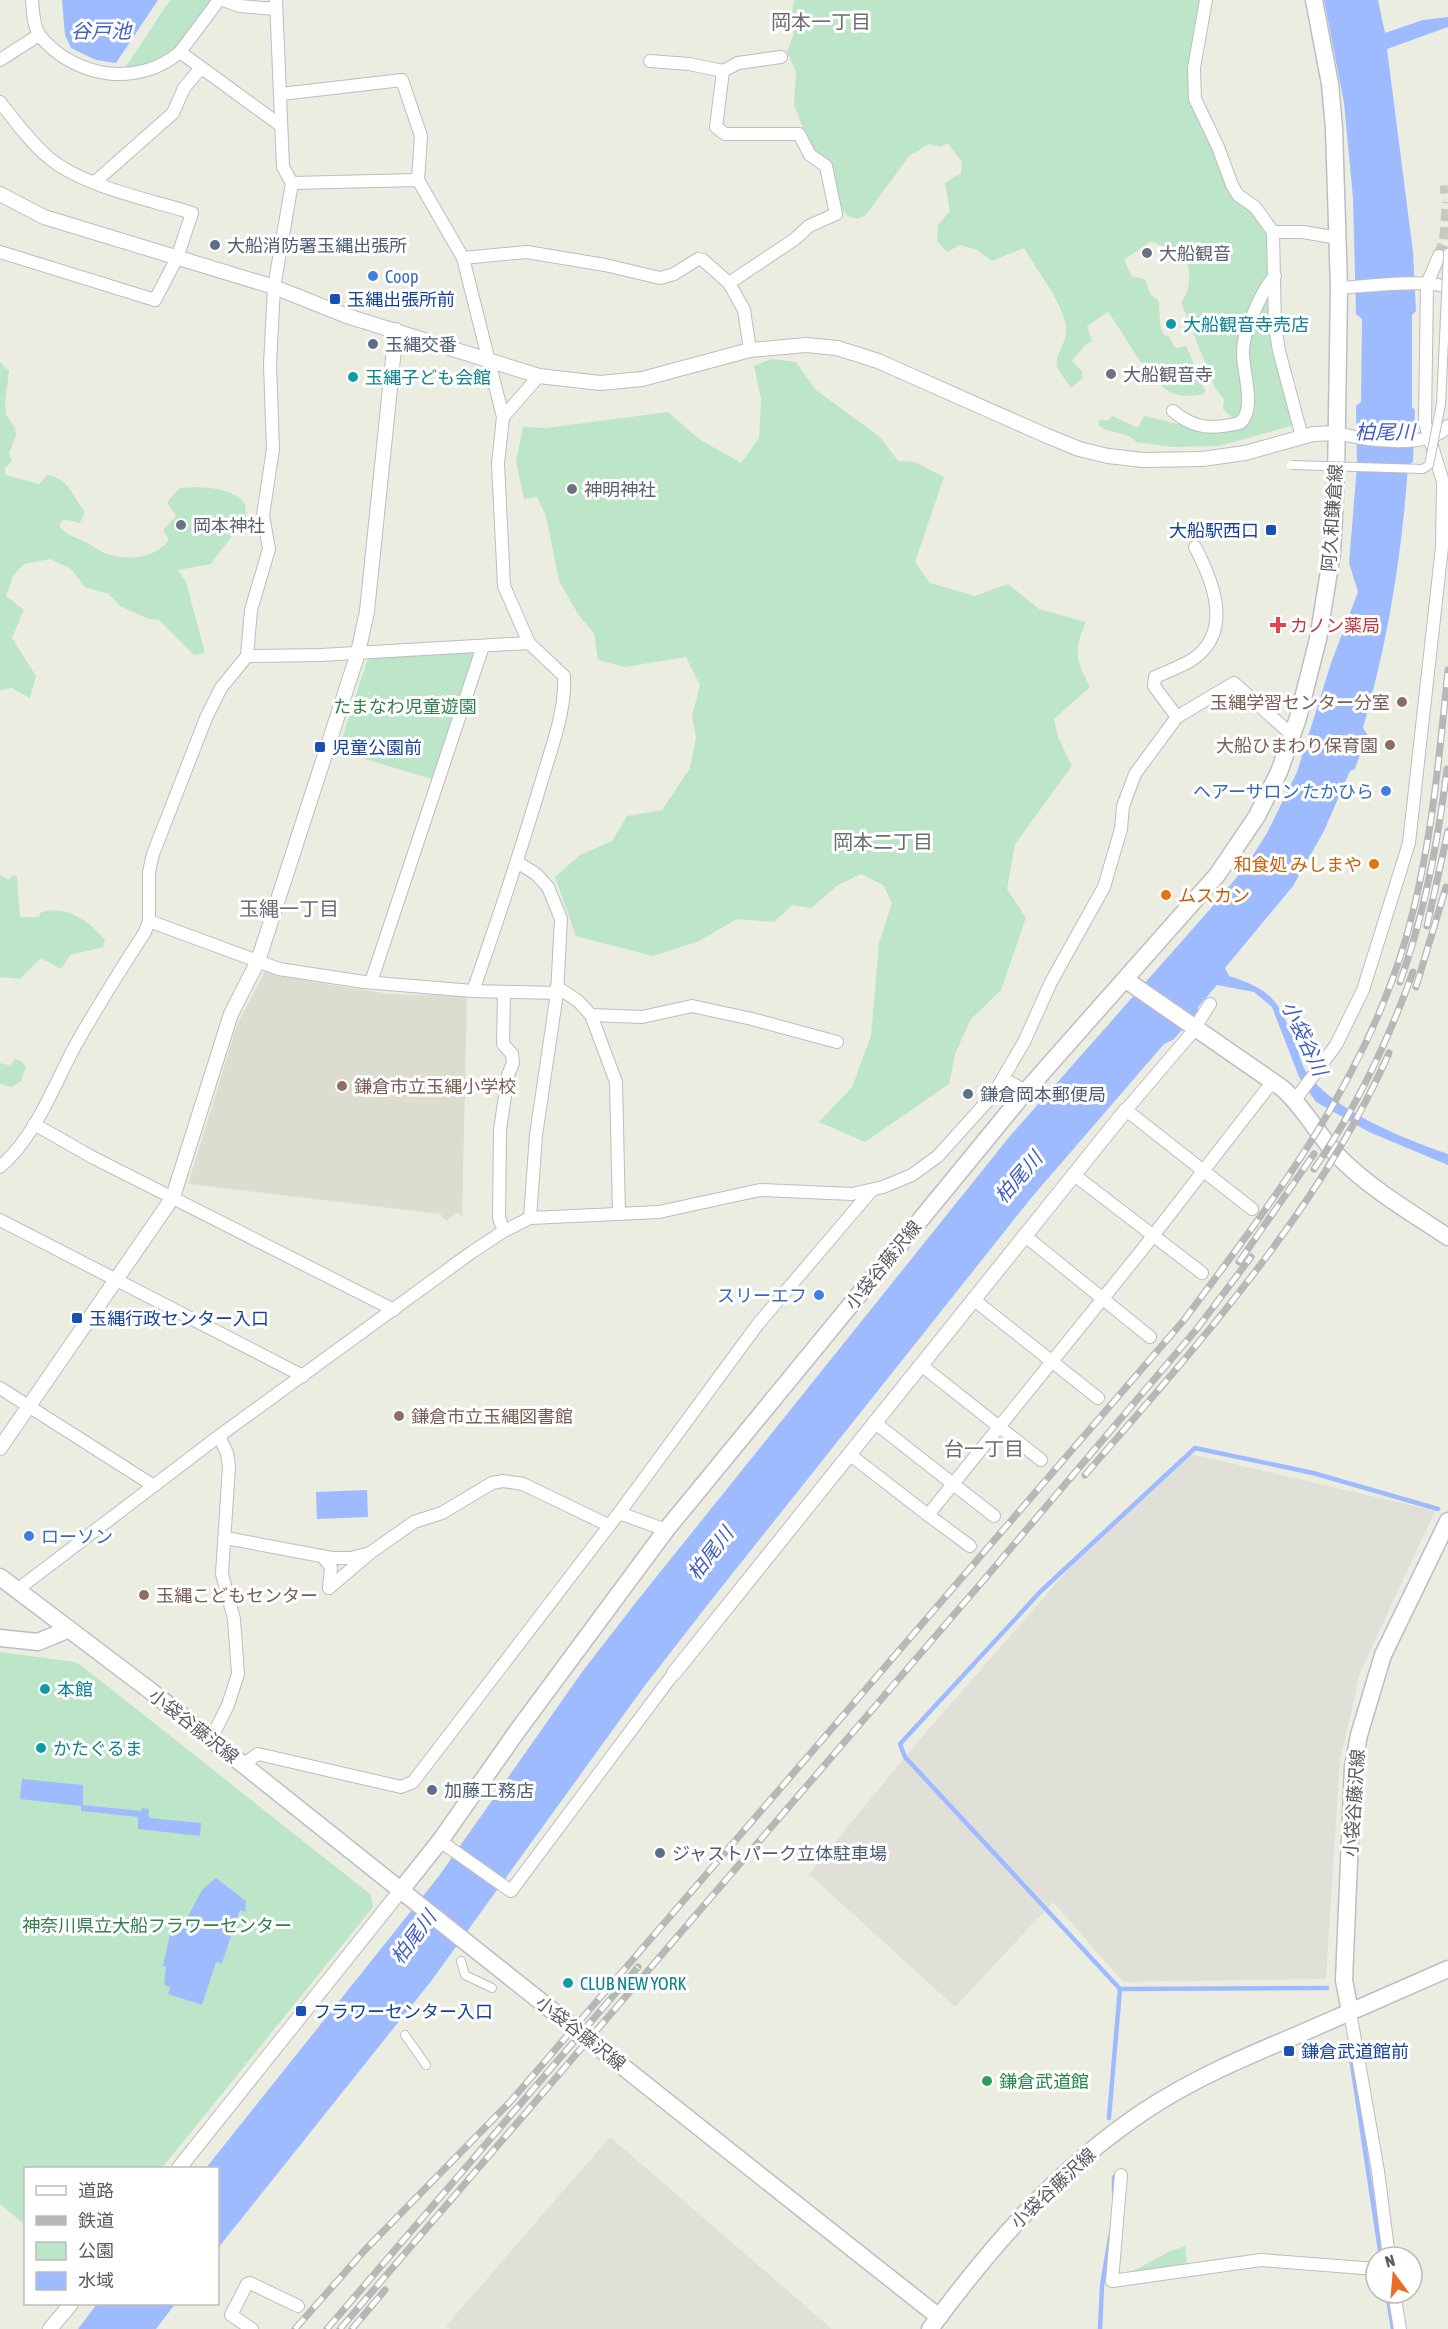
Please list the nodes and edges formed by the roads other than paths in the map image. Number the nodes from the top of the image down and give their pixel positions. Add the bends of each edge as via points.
1 (32, 0) edge
2 (221, 0) edge
3 (1206, 0) edge
4 (1314, 0) edge
5 (276, 5) edge
6 (39, 35) junction
7 (180, 52) junction
8 (781, 57) dead end
9 (0, 60) edge
10 (650, 61) dead end
11 (201, 68) junction
12 (723, 71) junction
13 (281, 94) junction
14 (0, 102) edge
15 (280, 125) junction
16 (418, 180) junction
17 (95, 182) junction
18 (292, 183) junction
19 (0, 194) edge
20 (1274, 232) junction
21 (1338, 238) junction
22 (0, 252) edge
23 (1444, 254) edge
24 (177, 258) junction
25 (463, 258) junction
26 (1275, 276) junction
27 (729, 283) junction
28 (1424, 284) junction
29 (274, 287) junction
30 (1345, 288) junction
31 (1448, 289) edge
32 (396, 330) junction
33 (750, 350) junction
34 (488, 361) junction
35 (539, 376) junction
36 (1173, 411) dead end
37 (503, 417) junction
38 (1448, 426) edge
39 (1337, 433) junction
40 (1302, 437) junction
41 (1431, 444) junction
42 (1445, 450) dead end
43 (1291, 465) dead end
44 (1196, 547) dead end
45 (529, 643) junction
46 (483, 646) junction
47 (358, 653) junction
48 (247, 656) junction
49 (1177, 717) junction
50 (1292, 735) junction
51 (517, 862) junction
52 (149, 921) junction
53 (258, 961) junction
54 (1126, 980) junction
55 (371, 982) junction
56 (557, 990) junction
57 (473, 992) junction
58 (504, 993) junction
59 (1210, 1004) dead end
60 (591, 1015) junction
61 (1194, 1027) junction
62 (837, 1042) dead end
63 (1004, 1079) junction
64 (1273, 1081) junction
65 (1026, 1091) junction
66 (1300, 1095) junction
67 (1126, 1110) junction
68 (34, 1124) junction
69 (0, 1167) edge
70 (1203, 1172) junction
71 (1073, 1174) junction
72 (871, 1191) junction
73 (173, 1197) junction
74 (1252, 1209) dead end
75 (619, 1214) junction
76 (530, 1218) junction
77 (0, 1220) edge
78 (504, 1231) junction
79 (1024, 1235) junction
80 (1153, 1236) junction
81 (1448, 1237) edge
82 (1202, 1272) dead end
83 (116, 1279) junction
84 (972, 1299) junction
85 (1101, 1299) junction
86 (394, 1310) junction
87 (1150, 1337) dead end
88 (1052, 1359) junction
89 (921, 1365) junction
90 (303, 1376) junction
91 (0, 1388) edge
92 (1098, 1398) dead end
93 (28, 1406) junction
94 (874, 1422) junction
95 (1000, 1426) junction
96 (219, 1436) junction
97 (0, 1448) edge
98 (849, 1454) junction
99 (1041, 1460) dead end
100 (953, 1484) junction
101 (154, 1486) junction
102 (619, 1513) junction
103 (928, 1515) junction
104 (994, 1516) dead end
105 (1448, 1521) edge
106 (608, 1525) junction
107 (666, 1530) junction
108 (226, 1538) junction
109 (970, 1546) dead end
110 (370, 1553) junction
111 (322, 1556) junction
112 (0, 1577) edge
113 (17, 1590) junction
114 (67, 1630) junction
115 (0, 1638) edge
116 (674, 1673) joint
117 (211, 1739) junction
118 (244, 1764) junction
119 (443, 1844) junction
120 (405, 1893) junction
121 (461, 1961) dead end
122 (1448, 1969) edge
123 (492, 1988) dead end
124 (1350, 2012) junction
125 (405, 2035) dead end
126 (426, 2066) dead end
127 (181, 2167) edge
128 (1121, 2175) dead end
129 (1387, 2245) edge
130 (1364, 2268) edge
131 (69, 2305) edge
132 (1396, 2305) edge
133 (298, 2306) dead end
134 (934, 2323) edge
135 (50, 2329) edge
136 (252, 2329) edge
137 (1400, 2329) edge

1 - 6 street
2 - 5 street via 240,6
2 - 7 street
3 - 20 street via 1194,68 1195,99 1232,185
4 - 21 main road, 阿久和鎌倉線 via 1333,117
5 - 13 street
6 - 7 street via 89,70 129,76 157,68
6 - 9 street
7 - 11 street
8 - 12 street via 738,63
10 - 12 street
11 - 15 street
11 - 17 street via 184,88 173,113
12 - 27 street via 716,127 725,134 799,134 810,155 826,166 836,214 809,226
13 - 15 street
13 - 16 street via 402,80 421,136
14 - 17 street via 50,159
15 - 18 street via 283,167
16 - 18 street
16 - 25 street
17 - 24 street via 192,213
18 - 29 street
19 - 24 street via 44,217
20 - 21 street
20 - 26 street
21 - 30 main road, 阿久和鎌倉線
22 - 24 street via 155,300
23 - 28 street
23 - 41 street, bridge via 1441,404
24 - 29 street
25 - 27 street via 527,252 660,278 698,259
25 - 34 street
26 - 36 street via 1245,329 1242,352 1248,404 1244,419 1207,428 1186,422
26 - 40 street via 1279,351
27 - 33 street via 744,310
28 - 30 street
28 - 31 street
28 - 41 street via 1425,423
29 - 32 street via 347,316
29 - 48 street via 270,365 273,449 263,515 269,549 251,610
30 - 39 main road, 阿久和鎌倉線
32 - 34 street
32 - 47 street via 367,611
33 - 35 street via 642,379 600,382
33 - 40 street via 806,345 837,348 878,361 1079,449 1108,456 1202,459 1245,453
34 - 35 street
34 - 37 street
35 - 37 street
37 - 45 street via 498,464 504,586
38 - 41 street
39 - 40 street
39 - 41 street
39 - 50 main road, 阿久和鎌倉線 via 1332,553 1318,639
41 - 42 street
41 - 43 street, bridge via 1430,465 1423,469
41 - 66 street via 1443,482 1442,547 1409,843 1363,990 1343,1034
44 - 49 street via 1207,569 1218,609 1217,625 1207,645 1191,660 1155,677 1154,686
45 - 46 street
45 - 51 street via 564,676 565,693
46 - 47 street
46 - 55 street
47 - 48 street
47 - 53 street
48 - 52 street via 221,688 168,810 149,872
49 - 50 street via 1234,683
49 - 63 street via 1136,774 1123,806 1121,829 1104,887 1051,982
50 - 54 main road, 阿久和鎌倉線 via 1279,772 1238,847
51 - 56 street via 548,887 558,907 561,919
51 - 57 street
52 - 53 street
52 - 68 street
53 - 55 street via 279,969
53 - 73 street via 231,1014
54 - 61 main road
54 - 65 main road, 小袋谷藤沢線
55 - 57 street
56 - 58 street
56 - 60 street via 578,1001
56 - 76 street via 536,1135
57 - 58 street
58 - 78 street via 503,1044 512,1054 513,1063 500,1130 499,1218
59 - 61 street
60 - 62 street via 642,1017 692,1006
60 - 75 street via 616,1082
61 - 64 main road
61 - 67 street
63 - 65 street
63 - 72 street via 938,1156 912,1175
64 - 66 main road
64 - 70 street
65 - 107 main road, 小袋谷藤沢線
66 - 81 main road via 1337,1155 1367,1181
67 - 70 street
67 - 71 street
68 - 69 street via 22,1145
68 - 73 street
70 - 74 street
70 - 80 street
71 - 79 street
71 - 80 street
72 - 75 street via 852,1194 760,1190 659,1212
72 - 102 street via 758,1324
73 - 83 street
73 - 86 street
75 - 76 street
76 - 78 street
77 - 83 street
78 - 86 street
79 - 84 street
79 - 85 street
80 - 82 street
80 - 85 street
83 - 90 street
83 - 93 street
84 - 88 street
84 - 89 street
85 - 87 street
85 - 88 street
86 - 90 street
88 - 92 street
88 - 95 street
89 - 94 street
89 - 95 street
90 - 96 street
91 - 93 street
93 - 97 street
93 - 101 street
94 - 98 street
94 - 100 street
95 - 99 street
95 - 100 street
96 - 101 street
96 - 108 street via 229,1466
98 - 103 street
98 - 116 street
100 - 103 street
100 - 104 street
101 - 113 street
102 - 106 street
102 - 107 street
103 - 109 street
105 - 124 main road, 小袋谷藤沢線 via 1383,1655 1359,1735 1353,1767 1344,1980
106 - 110 street via 523,1484 503,1481 492,1483 442,1513 414,1522
106 - 118 street via 413,1782 401,1786 258,1754
107 - 119 main road, 小袋谷藤沢線 via 518,1730
108 - 111 street
108 - 117 street via 222,1574 234,1618 238,1674
110 - 111 street via 351,1558
110 - 111 street via 329,1588 331,1567
112 - 113 main road
113 - 114 main road
114 - 115 main road via 38,1642
114 - 117 main road, 小袋谷藤沢線
116 - 119 street via 511,1891
117 - 118 main road, 小袋谷藤沢線
118 - 120 main road, 小袋谷藤沢線
119 - 120 main road, 小袋谷藤沢線
120 - 127 street
120 - 134 main road, 小袋谷藤沢線, bridge via 782,2193
121 - 123 street via 465,1975
122 - 124 main road
124 - 129 street
124 - 134 main road, 小袋谷藤沢線 via 1193,2082 1102,2141 1034,2200
125 - 126 street
128 - 130 street via 1112,2281 1261,2260
131 - 135 street
132 - 137 street
133 - 136 street via 247,2284 231,2315

